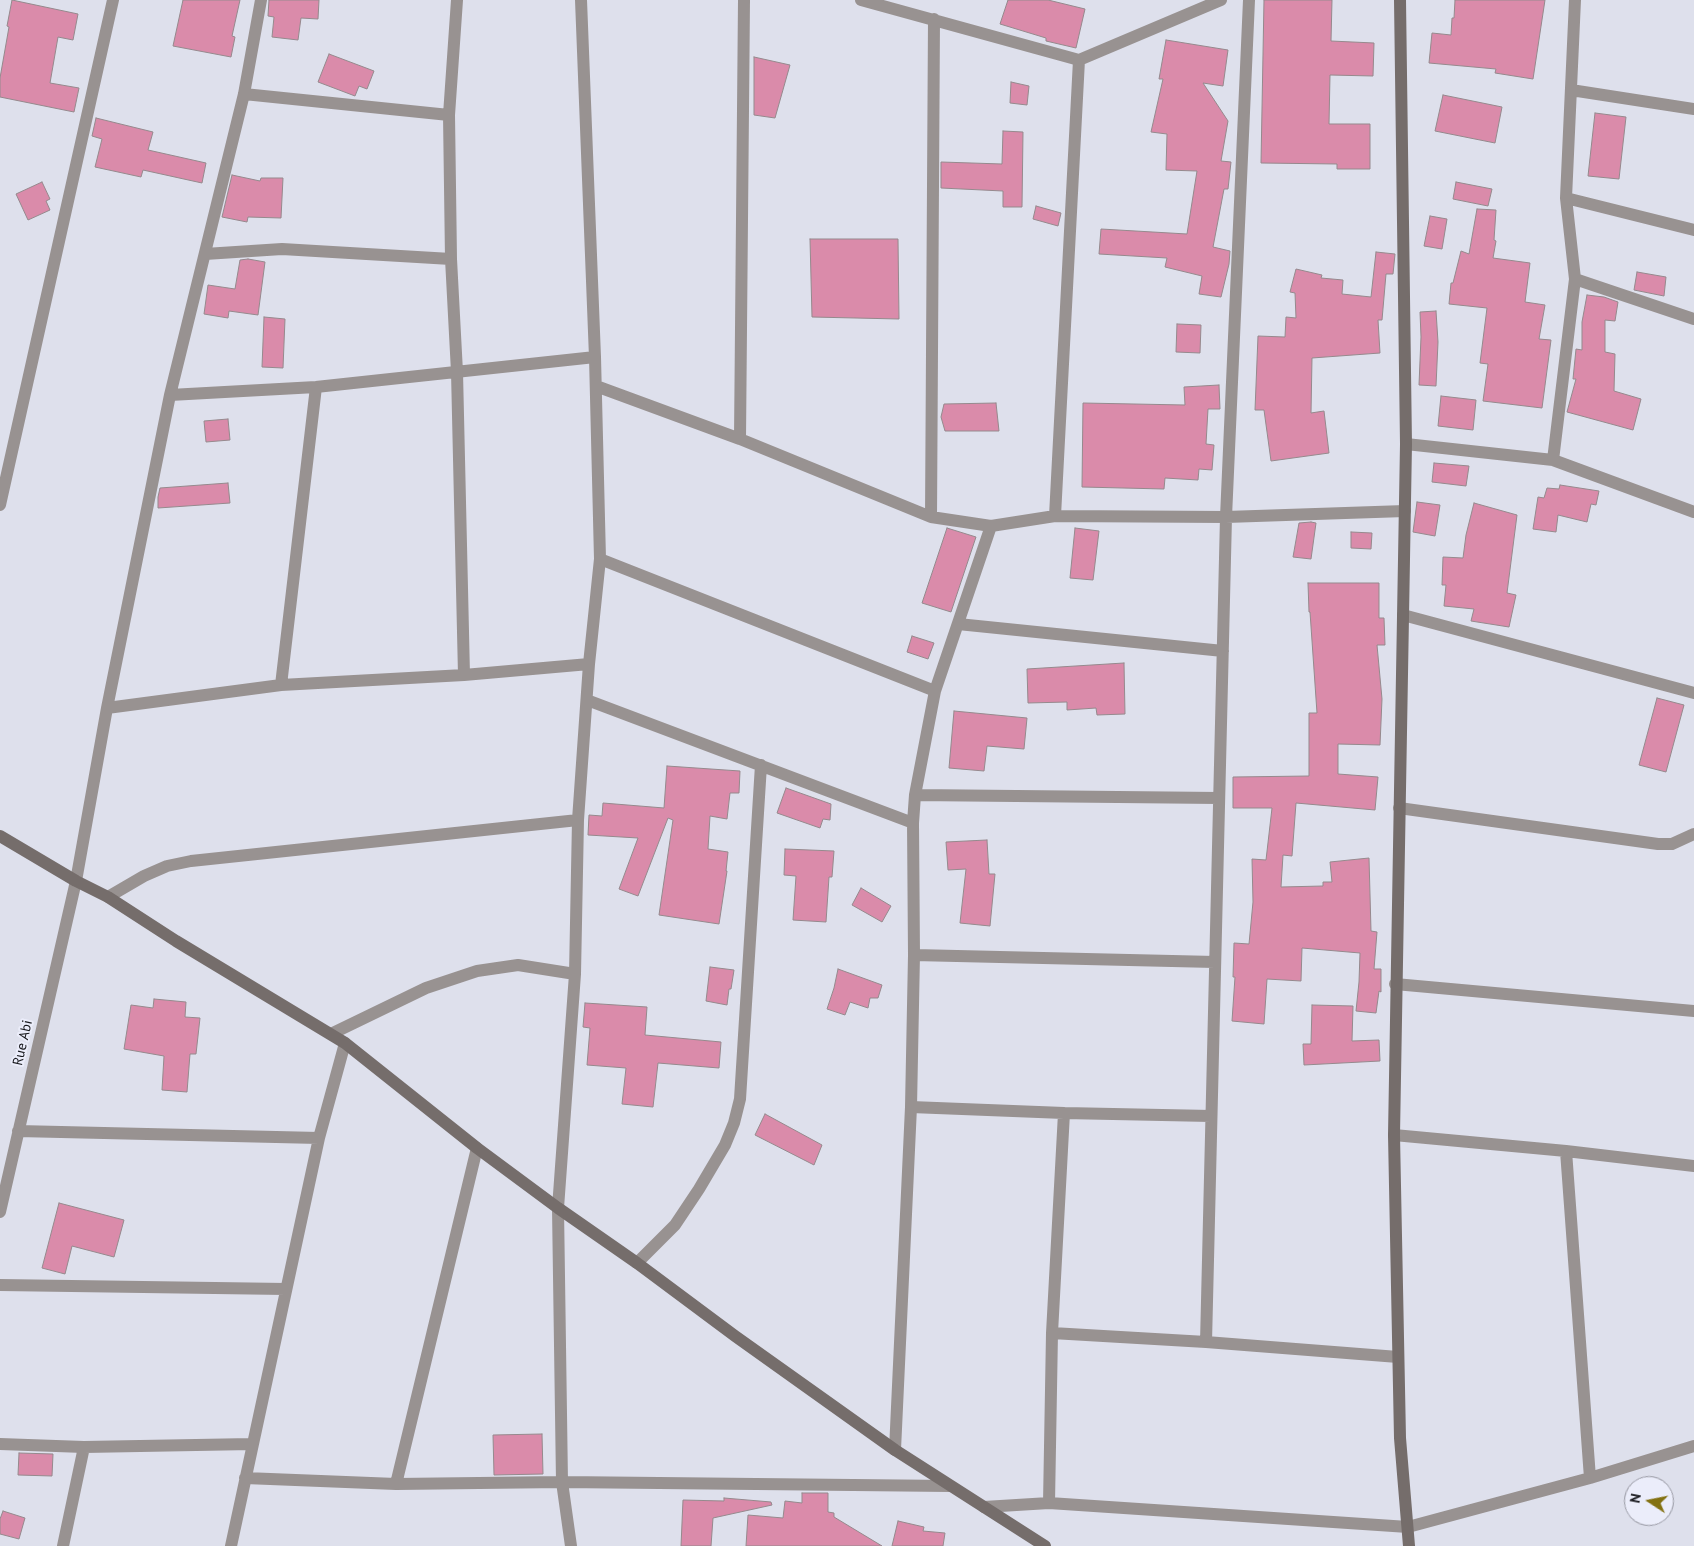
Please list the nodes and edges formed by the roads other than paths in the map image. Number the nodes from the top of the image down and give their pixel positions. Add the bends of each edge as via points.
1 (113, 0) edge
2 (262, 0) edge
3 (457, 0) edge
4 (581, 0) edge
5 (744, 0) edge
6 (861, 0) edge
7 (1221, 0) edge
8 (1249, 0) edge
9 (1400, 0) edge
10 (1575, 0) edge
11 (934, 19) junction
12 (1079, 60) junction
13 (1571, 90) junction
14 (244, 94) junction
15 (1694, 109) edge
16 (449, 114) junction
17 (1566, 198) junction
18 (1694, 230) edge
19 (205, 254) junction
20 (451, 259) junction
21 (1576, 279) junction
22 (1694, 319) edge
23 (595, 357) junction
24 (458, 372) junction
25 (596, 386) junction
26 (316, 387) junction
27 (170, 395) junction
28 (740, 439) junction
29 (1406, 444) junction
30 (5, 459) edge
31 (1553, 460) junction
32 (0, 505) edge
33 (1405, 511) junction
34 (1694, 512) edge
35 (1055, 516) junction
36 (931, 517) junction
37 (1226, 517) junction
38 (991, 526) junction
39 (600, 559) junction
40 (1404, 615) junction
41 (958, 624) junction
42 (1223, 651) junction
43 (589, 664) junction
44 (464, 675) junction
45 (281, 686) junction
46 (935, 692) junction
47 (1694, 693) edge
48 (587, 700) junction
49 (107, 708) junction
50 (761, 765) junction
51 (915, 795) junction
52 (1219, 798) junction
53 (1399, 808) junction
54 (578, 820) junction
55 (913, 823) junction
56 (1694, 834) edge
57 (0, 836) edge
58 (76, 881) junction
59 (108, 897) junction
60 (914, 955) junction
61 (1215, 962) junction
62 (575, 974) junction
63 (1395, 984) junction
64 (1694, 1011) edge
65 (330, 1034) junction
66 (345, 1043) junction
67 (911, 1107) junction
68 (1064, 1113) junction
69 (1211, 1116) junction
70 (18, 1131) junction
71 (1394, 1135) junction
72 (319, 1138) junction
73 (477, 1148) junction
74 (1566, 1151) junction
75 (1694, 1166) edge
76 (558, 1208) junction
77 (0, 1212) edge
78 (637, 1263) junction
79 (0, 1285) edge
80 (286, 1289) junction
81 (1052, 1333) junction
82 (1206, 1342) junction
83 (1398, 1357) junction
84 (0, 1444) edge
85 (252, 1444) junction
86 (1694, 1446) edge
87 (84, 1447) junction
88 (895, 1450) junction
89 (244, 1478) junction
90 (1590, 1478) junction
91 (562, 1482) junction
92 (396, 1484) junction
93 (950, 1486) junction
94 (1049, 1503) junction
95 (984, 1508) junction
96 (1408, 1527) junction
97 (63, 1546) edge
98 (231, 1546) edge
99 (571, 1546) edge
100 (1044, 1546) edge
101 (1409, 1546) edge

1 - 30 street
2 - 14 street, Rue Abi
3 - 16 street
4 - 23 street
5 - 28 street
6 - 11 street
7 - 12 street
8 - 37 street
9 - 29 main road
10 - 13 street
11 - 12 street
11 - 36 street
12 - 35 street
13 - 15 street
13 - 17 street
14 - 16 street
14 - 19 street, Rue Abi
16 - 20 street
17 - 18 street
17 - 21 street
19 - 20 street via 282,249
19 - 27 street, Rue Abi
20 - 24 street
21 - 22 street
21 - 31 street
23 - 24 street
23 - 25 street
24 - 26 street
24 - 44 street
25 - 28 street
25 - 39 street
26 - 27 street
26 - 45 street
27 - 49 street, Rue Abi
28 - 36 street
29 - 31 street
29 - 33 main road
30 - 32 street
31 - 34 street
33 - 37 street
33 - 40 main road
35 - 37 street
35 - 38 street
36 - 38 street
37 - 42 street
38 - 41 street
39 - 43 street
39 - 46 street
40 - 47 street
40 - 53 main road
41 - 42 street
41 - 46 street
42 - 52 street
43 - 44 street
43 - 48 street
44 - 45 street
45 - 49 street
46 - 51 street
48 - 50 street
48 - 54 street
49 - 58 street, Rue Abi
50 - 55 street
50 - 78 street via 740,1099 725,1145 699,1189 675,1225
51 - 52 street
51 - 55 street
52 - 61 street
53 - 56 street via 1658,844 1672,844
53 - 63 main road
54 - 59 street via 191,861 167,866
54 - 62 street
55 - 60 street
57 - 58 main road
58 - 59 main road
58 - 70 street, Rue Abi
59 - 65 main road
60 - 61 street
60 - 67 street
61 - 69 street
62 - 65 street via 518,965 477,971 426,988
62 - 76 street
63 - 64 street
63 - 71 main road
65 - 66 main road
66 - 72 street
66 - 73 main road
67 - 68 street
67 - 88 street
68 - 69 street
68 - 81 street
69 - 82 street
70 - 72 street
70 - 77 street, Rue Abi
71 - 74 street
71 - 83 main road
72 - 80 street
73 - 76 main road
73 - 92 street
74 - 75 street
74 - 90 street
76 - 78 main road
76 - 91 street
78 - 88 main road
79 - 80 street
80 - 85 street
81 - 82 street
81 - 94 street
82 - 83 street
83 - 96 main road via 1400,1438
84 - 87 street
85 - 87 street
85 - 89 street
86 - 90 street
87 - 97 street
88 - 93 main road
89 - 92 street
89 - 98 street
90 - 96 street
91 - 92 street
91 - 93 street
91 - 99 street
93 - 95 main road
94 - 95 street
94 - 96 street
95 - 100 main road
96 - 101 main road

